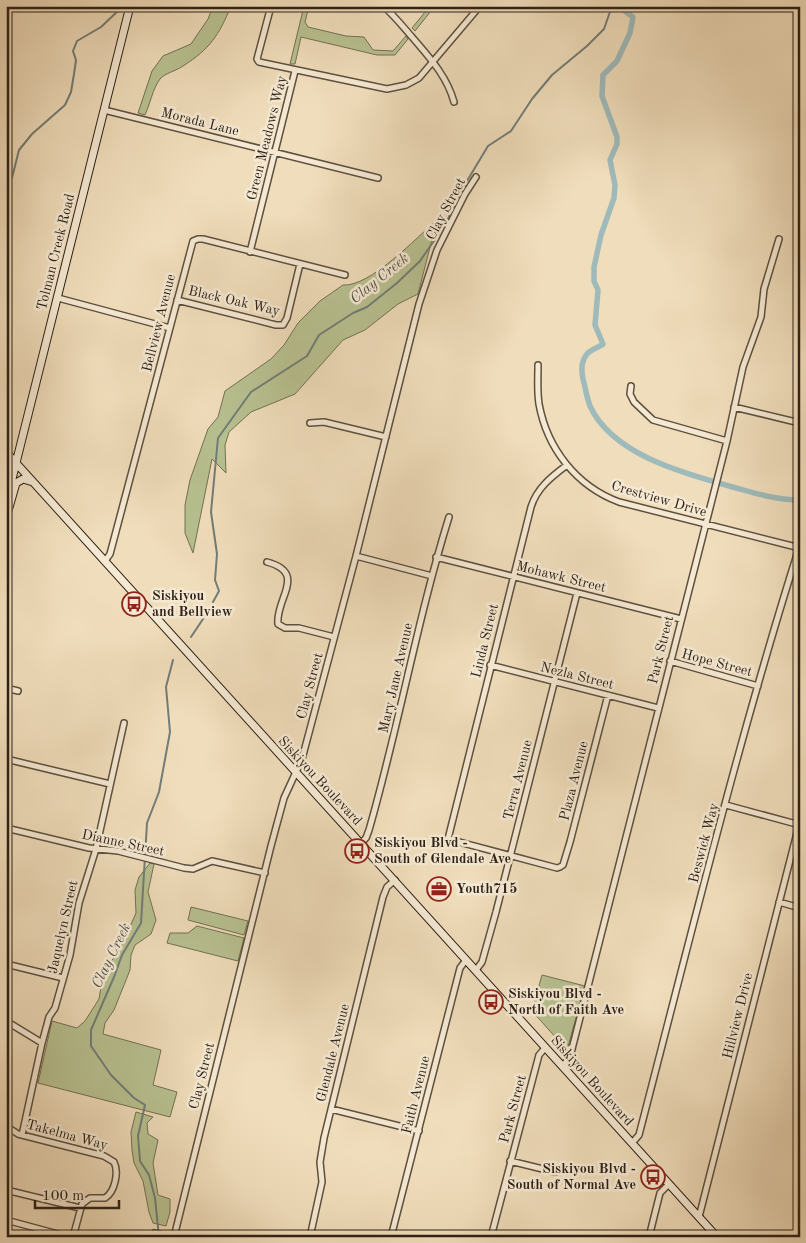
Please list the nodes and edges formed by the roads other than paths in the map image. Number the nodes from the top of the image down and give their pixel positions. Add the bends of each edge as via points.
1 (130, 6) edge
2 (271, 6) edge
3 (345, 6) edge
4 (351, 6) edge
5 (383, 6) edge
6 (480, 6) edge
7 (433, 62) junction
8 (295, 71) junction
9 (454, 102) dead end
10 (104, 110) junction
11 (276, 152) junction
12 (476, 177) dead end
13 (378, 178) dead end
14 (779, 239) dead end
15 (250, 252) junction
16 (300, 264) junction
17 (345, 275) dead end
18 (58, 298) junction
19 (177, 300) junction
20 (170, 328) junction
21 (538, 365) dead end
22 (631, 386) dead end
23 (734, 407) junction
24 (310, 423) dead end
25 (800, 423) edge
26 (386, 437) junction
27 (726, 441) junction
28 (6, 452) edge
29 (16, 464) junction
30 (567, 465) junction
31 (33, 482) junction
32 (6, 504) edge
33 (449, 517) dead end
34 (6, 518) edge
35 (705, 524) junction
36 (799, 548) edge
37 (356, 556) junction
38 (436, 557) junction
39 (105, 562) junction
40 (267, 562) dead end
41 (432, 576) junction
42 (513, 576) junction
43 (577, 593) junction
44 (681, 619) junction
45 (334, 637) junction
46 (670, 662) junction
47 (490, 665) junction
48 (555, 682) junction
49 (758, 686) junction
50 (6, 688) edge
51 (18, 691) dead end
52 (608, 695) junction
53 (658, 708) junction
54 (124, 723) dead end
55 (6, 759) edge
56 (296, 772) junction
57 (110, 784) junction
58 (726, 805) junction
59 (799, 824) edge
60 (6, 828) edge
61 (361, 843) junction
62 (96, 848) junction
63 (511, 856) junction
64 (264, 873) junction
65 (395, 880) junction
66 (6, 897) edge
67 (779, 902) junction
68 (800, 908) edge
69 (6, 916) edge
70 (466, 960) junction
71 (6, 964) edge
72 (476, 970) junction
73 (63, 978) junction
74 (6, 1021) edge
75 (42, 1043) junction
76 (545, 1048) junction
77 (562, 1066) junction
78 (331, 1109) junction
79 (6, 1126) edge
80 (419, 1131) junction
81 (22, 1135) junction
82 (632, 1143) junction
83 (510, 1161) junction
84 (555, 1172) dead end
85 (669, 1184) junction
86 (6, 1190) edge
87 (80, 1208) junction
88 (699, 1217) junction
89 (6, 1220) edge
90 (69, 1237) edge
91 (73, 1237) edge
92 (174, 1237) edge
93 (310, 1237) edge
94 (390, 1237) edge
95 (491, 1237) edge
96 (649, 1237) edge
97 (717, 1237) edge

1 - 10 main road, Tolman Creek Road
2 - 8 street via 257,61
3 - 4 street
5 - 7 street
6 - 7 street, Green Meadows Way
7 - 8 street, Green Meadows Way via 406,86 386,89
7 - 9 street via 447,82
8 - 11 street, Green Meadows Way
10 - 11 street, Morada Lane
10 - 18 main road, Tolman Creek Road
11 - 13 street, Morada Lane
11 - 15 street, Green Meadows Way
12 - 26 street, Clay Street via 437,250 419,304
14 - 23 street, Park Street via 764,289 761,317 743,367
15 - 16 street, Bellview Avenue
15 - 19 street, Bellview Avenue via 203,239 195,240 191,244
16 - 17 street, Bellview Avenue
16 - 19 street, Black Oak Way via 283,324 276,325
18 - 20 street
18 - 29 main road, Tolman Creek Road
19 - 20 street, Bellview Avenue
20 - 39 street, Bellview Avenue via 110,554
21 - 30 street, Crestview Drive via 538,395 543,421 553,445
22 - 27 street via 634,402 653,420
23 - 25 street
23 - 27 street, Park Street
24 - 26 street via 324,422
26 - 37 street, Clay Street
27 - 35 street, Park Street
28 - 29 main road, Siskiyou Boulevard
29 - 31 main road, Siskiyou Boulevard
29 - 32 main road, Tolman Creek Road
30 - 35 street, Crestview Drive via 587,485 610,498
30 - 42 street, Linda Street via 545,482 534,498
31 - 34 main road via 23,479 16,483
31 - 39 main road, Siskiyou Boulevard
33 - 38 street, Mary Jane Avenue
35 - 36 street, Crestview Drive
35 - 44 street, Park Street
36 - 49 street, Beswick Way
37 - 41 street
37 - 45 street, Clay Street
38 - 41 street, Mary Jane Avenue
38 - 42 street, Mohawk Street
39 - 56 main road, Siskiyou Boulevard
40 - 45 street via 282,569 288,578 278,624
41 - 61 street, Mary Jane Avenue via 387,766 369,830
42 - 43 street, Mohawk Street
42 - 47 street, Linda Street
43 - 44 street, Mohawk Street
43 - 48 street, Terra Avenue
44 - 46 street, Park Street
45 - 56 street, Clay Street
46 - 49 street, Hope Street
46 - 53 street, Park Street
47 - 48 street, Nezla Street
47 - 63 street, Linda Street via 447,836 450,840
48 - 52 street, Nezla Street
48 - 63 street, Terra Avenue
49 - 58 street, Beswick Way
50 - 51 street
52 - 53 street, Nezla Street
52 - 63 street, Plaza Avenue via 563,864 556,868
53 - 77 street, Park Street via 571,1053
54 - 57 street, Jaquelyn Street
55 - 57 street
56 - 61 main road, Siskiyou Boulevard
56 - 64 street, Clay Street via 284,798
57 - 62 street, Jaquelyn Street
58 - 59 street
58 - 82 street, Beswick Way via 639,1135
59 - 67 street, Hillview Drive
60 - 62 street, Dianne Street
61 - 65 main road, Siskiyou Boulevard
62 - 64 street, Dianne Street via 184,868 193,869 212,861
62 - 73 street, Jaquelyn Street via 79,903
63 - 72 street, Terra Avenue via 482,962
64 - 92 street, Clay Street
65 - 70 main road, Siskiyou Boulevard
65 - 78 street, Glendale Avenue via 383,897
66 - 69 street
67 - 68 street
67 - 88 street, Hillview Drive
70 - 72 main road, Siskiyou Boulevard
70 - 80 street, Faith Avenue via 460,968
71 - 73 street
72 - 76 main road, Siskiyou Boulevard
73 - 75 street, Jaquelyn Street
74 - 75 street
75 - 81 street, Jaquelyn Street
76 - 77 main road, Siskiyou Boulevard
76 - 83 street, Park Street via 539,1056
77 - 82 main road, Siskiyou Boulevard
78 - 80 street
78 - 93 street, Glendale Avenue via 320,1162 322,1182
79 - 81 street, Takelma Way
80 - 94 street, Faith Avenue
81 - 87 street, Takelma Way via 104,1156 114,1162 117,1169 110,1195 90,1198
82 - 85 main road, Siskiyou Boulevard
83 - 84 street
83 - 95 street, Park Street
85 - 88 main road, Siskiyou Boulevard
85 - 96 street via 660,1193
86 - 87 street
87 - 91 street
88 - 97 main road, Siskiyou Boulevard
89 - 90 street

